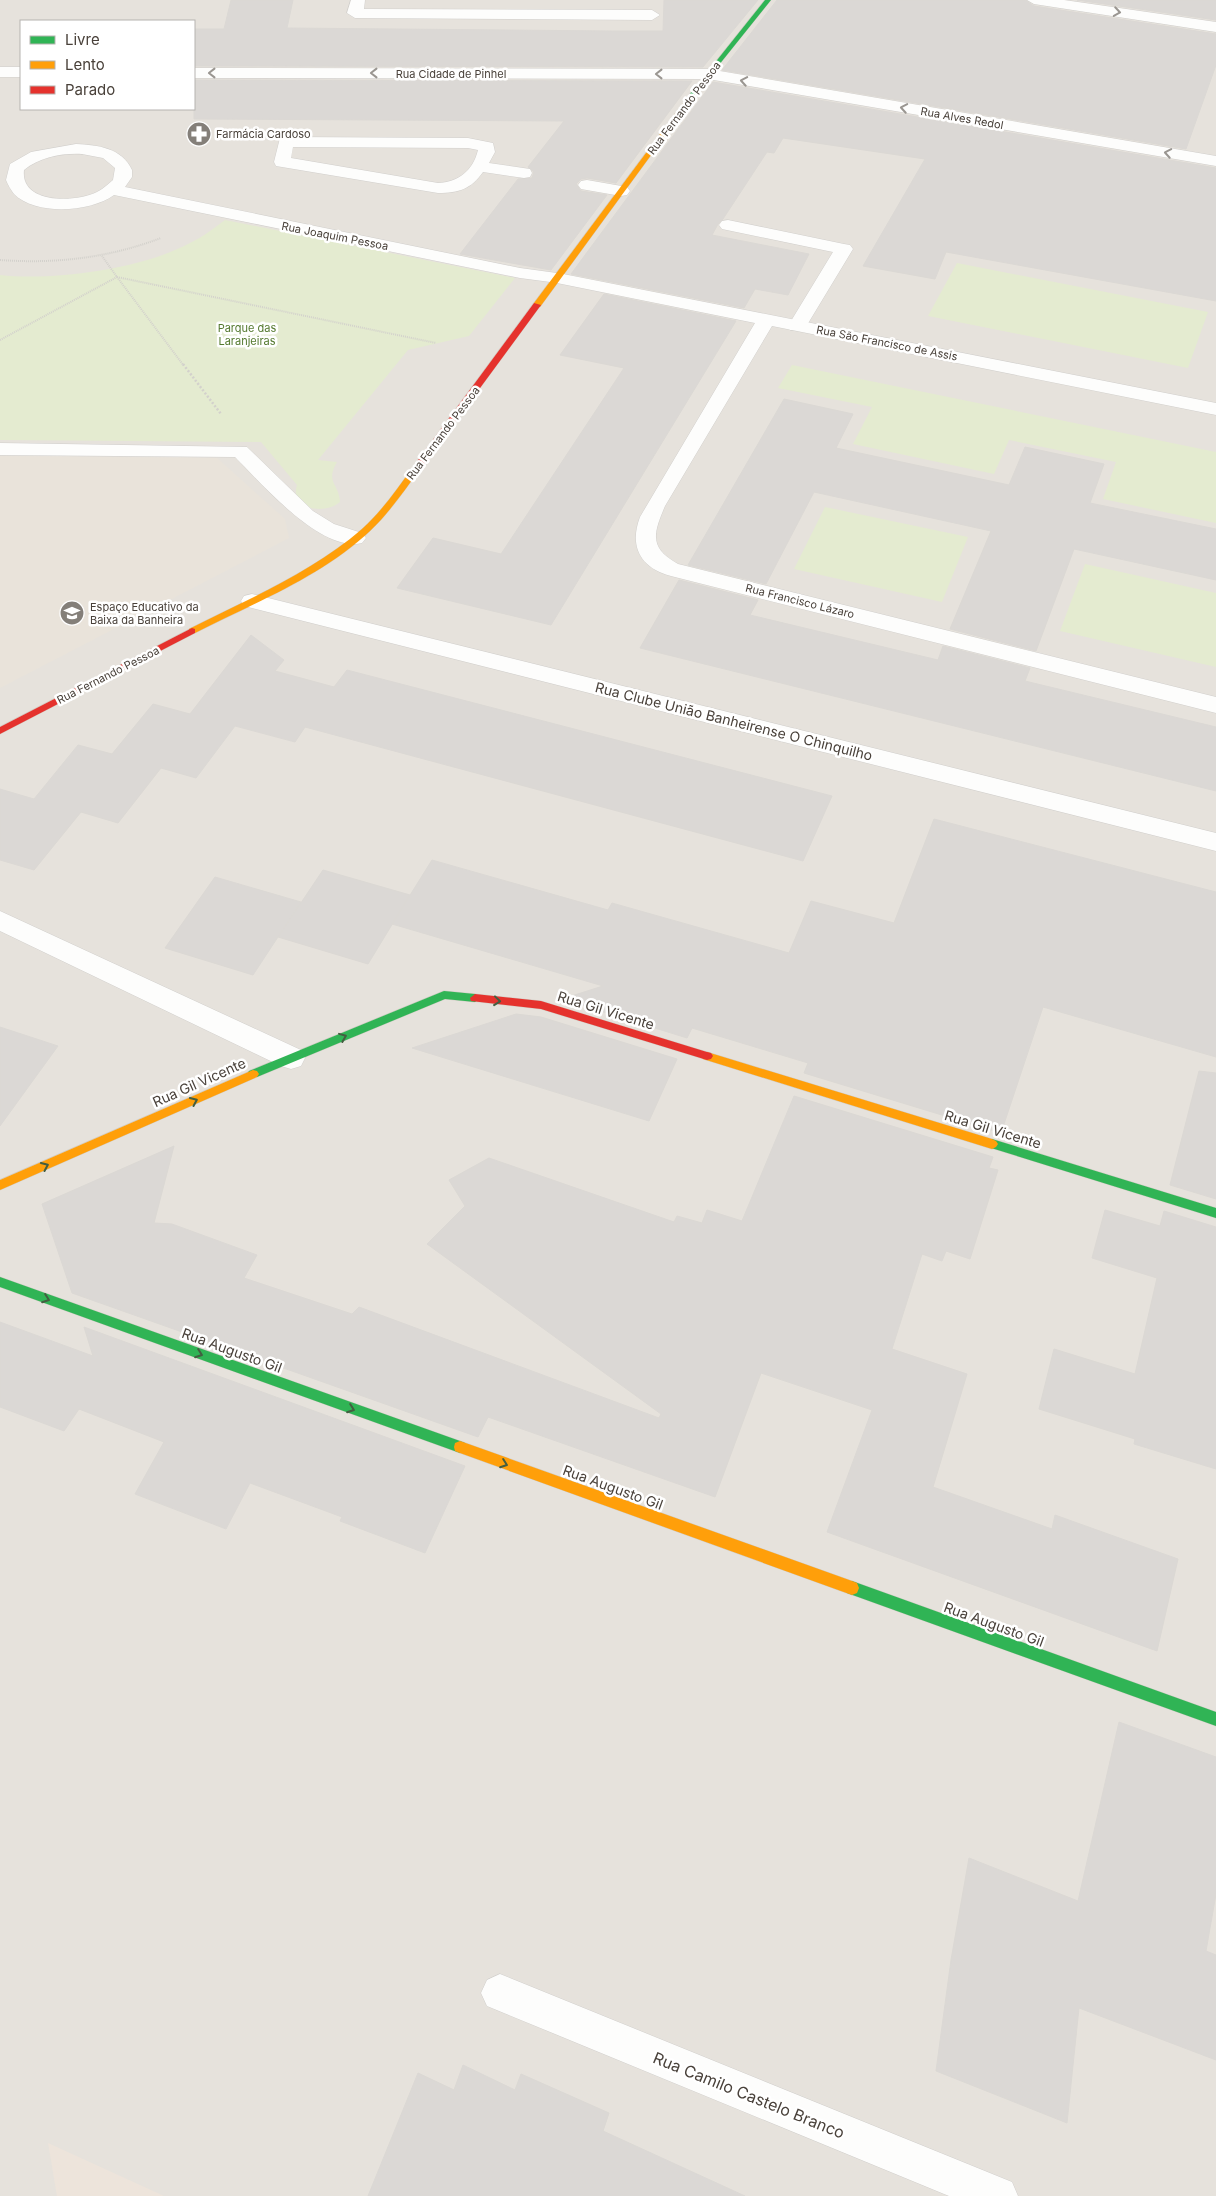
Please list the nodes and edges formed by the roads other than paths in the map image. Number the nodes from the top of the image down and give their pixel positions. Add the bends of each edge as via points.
1 (358, 0) edge
2 (768, 0) edge
3 (1034, 0) edge
4 (652, 15) dead end
5 (1216, 28) edge
6 (0, 72) edge
7 (20, 72) edge
8 (195, 73) edge
9 (708, 74) junction
10 (1216, 161) edge
11 (479, 166) junction
12 (524, 173) dead end
13 (587, 185) dead end
14 (113, 190) junction
15 (621, 191) junction
16 (728, 225) dead end
17 (558, 278) junction
18 (767, 320) junction
19 (797, 326) junction
20 (1216, 409) edge
21 (0, 449) edge
22 (355, 538) junction
23 (252, 601) junction
24 (1216, 705) edge
25 (0, 730) edge
26 (1216, 842) edge
27 (0, 920) edge
28 (291, 1058) junction
29 (0, 1185) edge
30 (1216, 1213) edge
31 (0, 1282) edge
32 (1216, 1720) edge
33 (500, 1993) dead end
34 (998, 2196) edge

1 - 4 street via 355,13
2 - 9 street, Rua Fernando Pessoa
3 -> 5 street
6 - 7 street
9 -> 8 street, Rua Cidade de Pinhel
10 -> 9 street, Rua Alves Redol
9 - 15 street, Rua Fernando Pessoa
11 - 11 street via 468,182 454,188 438,188 282,162 286,142 468,143 487,147 487,154
11 - 12 street
13 - 15 street
14 - 14 street via 122,180 124,171 120,162 95,150 40,154 14,169 9,178 9,187 15,195 42,204 80,203
14 - 17 street, Rua Joaquim Pessoa
15 - 17 street, Rua Fernando Pessoa
16 - 19 street via 844,249
17 - 18 street, Rua São Francisco de Assis
17 - 22 street, Rua Fernando Pessoa via 383,513
18 - 19 street, Rua São Francisco de Assis
18 - 24 street, Rua Francisco Lázaro via 645,527 647,551 655,562 670,569
19 - 20 street, Rua São Francisco de Assis
21 - 22 street via 240,451 306,515 327,529
22 - 23 street, Rua Fernando Pessoa via 306,572
23 - 25 street, Rua Fernando Pessoa
23 - 26 street, Rua Clube União Banheirense O Chinquilho
27 - 28 street
29 -> 28 street, Rua Gil Vicente
28 -> 30 street, Rua Gil Vicente via 444,996 541,1006
31 -> 32 street, Rua Augusto Gil
33 - 34 street, Rua Camilo Castelo Branco

